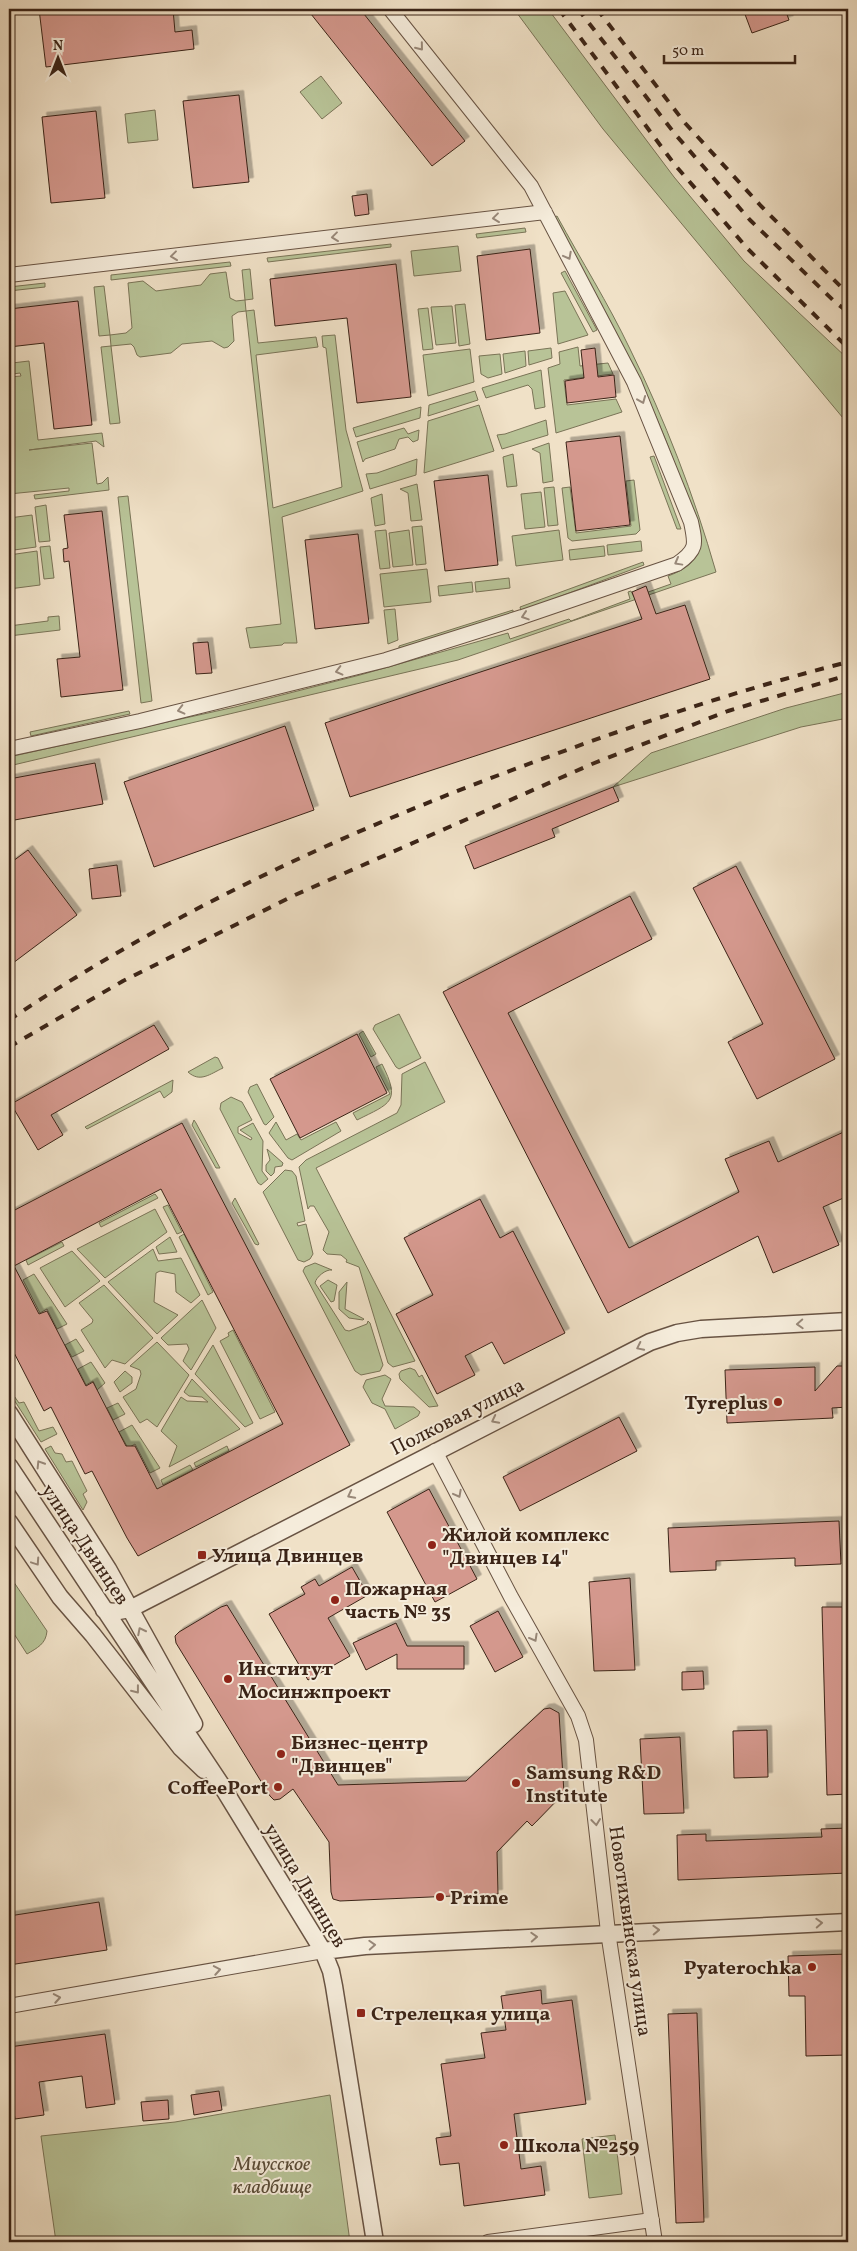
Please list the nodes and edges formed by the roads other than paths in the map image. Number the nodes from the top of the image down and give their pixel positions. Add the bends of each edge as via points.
1 (390, 9) edge
2 (545, 212) junction
3 (9, 275) edge
4 (9, 749) edge
5 (848, 1322) edge
6 (9, 1413) edge
7 (435, 1451) junction
8 (9, 1466) edge
9 (9, 1522) edge
10 (104, 1610) junction
11 (130, 1610) junction
12 (220, 1783) junction
13 (848, 1922) edge
14 (608, 1932) junction
15 (323, 1951) junction
16 (9, 2006) edge
17 (652, 2220) junction
18 (375, 2242) edge
19 (488, 2242) edge
20 (655, 2242) edge

1 -> 2 street via 531,186
2 -> 3 street
2 -> 4 street via 634,382 691,522 695,540 691,554 678,564 386,660
5 -> 7 street, Полковая улица via 677,1333 635,1349
11 -> 6 street via 108,1569
7 -> 11 street, Полковая улица
7 -> 14 street, Новотихвинская улица via 578,1716 586,1740
8 - 10 street, улица Двинцев
9 -> 12 street via 60,1597 181,1748
10 - 11 street, Полковая улица
10 - 12 street, улица Двинцев
12 -> 11 street via 207,1747
12 - 15 street, улица Двинцев
14 -> 13 street
15 -> 14 street
14 - 17 street, Новотихвинская улица
16 -> 15 street
15 - 18 street, улица Двинцев via 334,1986
17 - 19 street
17 - 20 street, Новотихвинская улица

